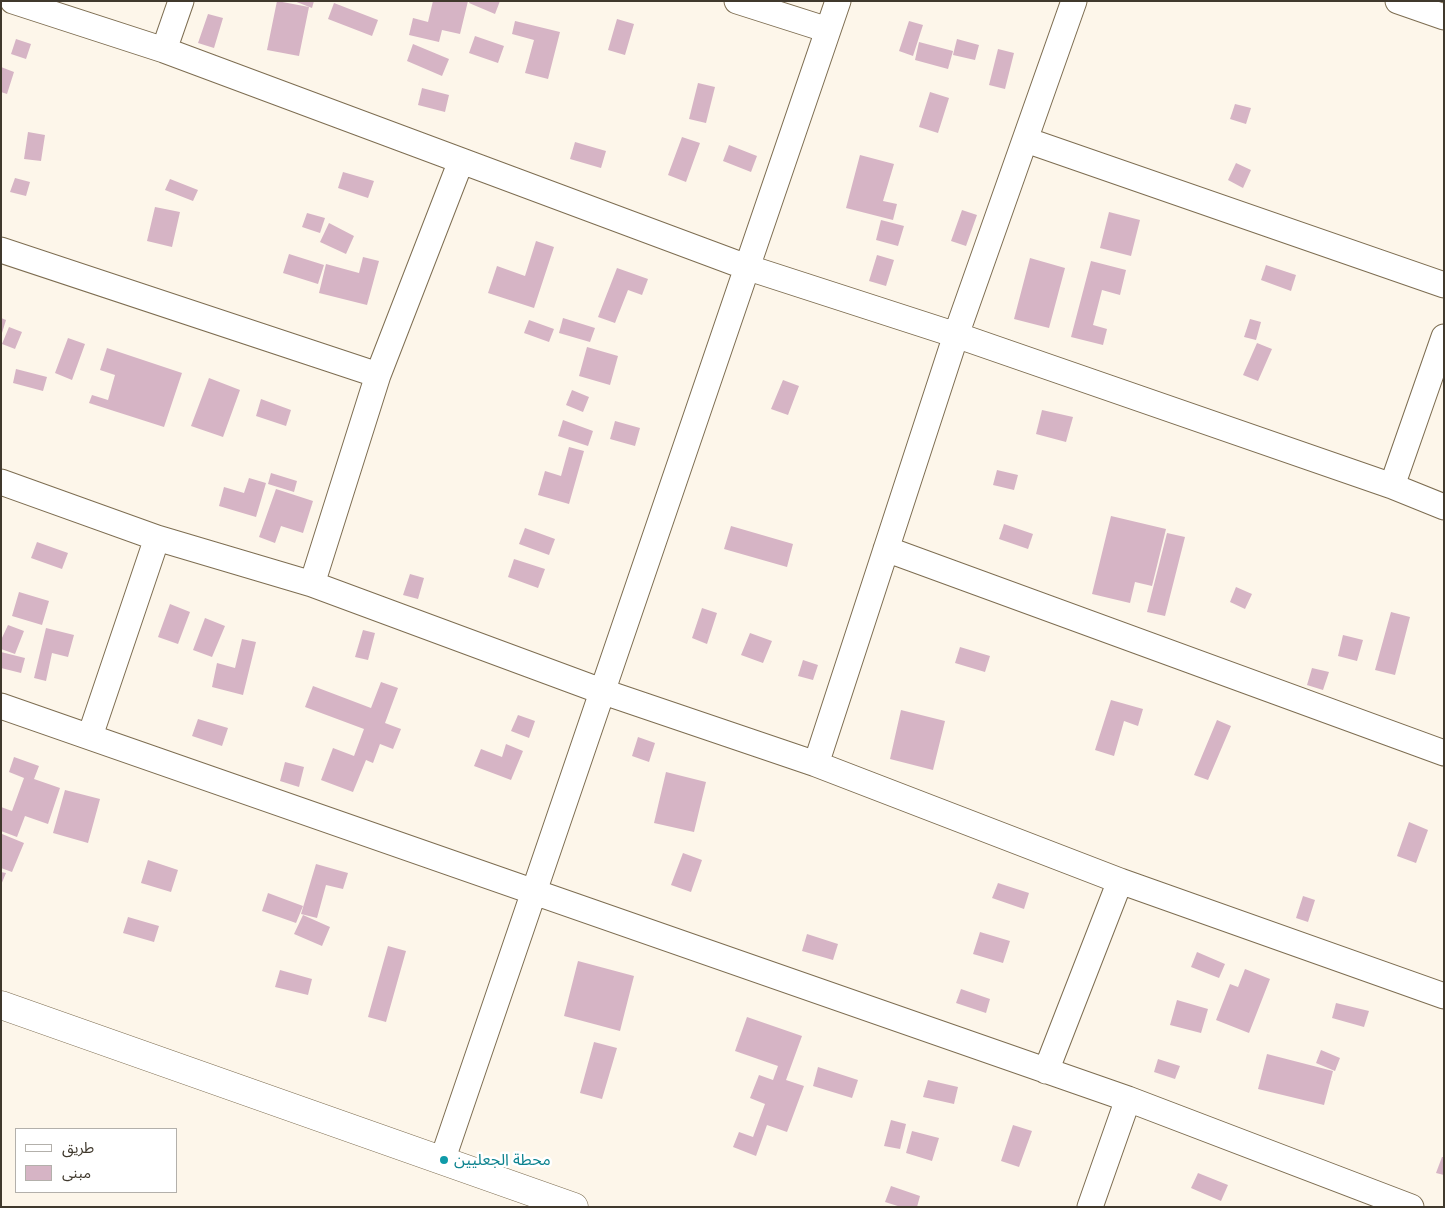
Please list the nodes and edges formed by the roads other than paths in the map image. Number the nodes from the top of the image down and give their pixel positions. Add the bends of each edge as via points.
1 (13, 1) edge
2 (182, 1) edge
3 (737, 1) edge
4 (838, 1) edge
5 (1074, 1) edge
6 (1398, 1) edge
7 (1444, 17) edge
8 (828, 30) junction
9 (164, 50) junction
10 (1026, 140) junction
11 (460, 161) junction
12 (1, 250) edge
13 (749, 268) junction
14 (1444, 285) edge
15 (956, 335) junction
16 (1444, 337) edge
17 (378, 375) junction
18 (1, 482) edge
19 (1392, 486) junction
20 (1444, 507) edge
21 (157, 538) junction
22 (886, 549) junction
23 (312, 584) junction
24 (601, 691) junction
25 (1, 706) edge
26 (90, 736) junction
27 (1444, 754) edge
28 (816, 764) junction
29 (1120, 881) junction
30 (535, 892) junction
31 (1444, 996) edge
32 (1, 1005) edge
33 (1046, 1071) junction
34 (1128, 1099) junction
35 (442, 1161) junction
36 (544, 1202) edge
37 (574, 1207) edge
38 (1090, 1207) edge
39 (1411, 1207) edge

1 - 9 street
2 - 9 street
3 - 8 street
4 - 8 street
5 - 10 street
6 - 7 street
8 - 13 street
9 - 11 street
10 - 14 street
10 - 15 street
11 - 13 street
11 - 17 street
12 - 17 street
13 - 15 street
13 - 24 street
15 - 19 street
15 - 22 street
16 - 19 street
17 - 23 street
18 - 21 street
19 - 20 street
21 - 23 street
21 - 26 street
22 - 27 street
22 - 28 street
23 - 24 street
24 - 28 street
24 - 30 street
25 - 26 street
26 - 30 street
28 - 29 street
29 - 31 street
29 - 33 street
30 - 33 street
30 - 35 street
32 - 35 street
33 - 34 street
34 - 38 street
34 - 39 street
35 - 36 street
36 - 37 street

